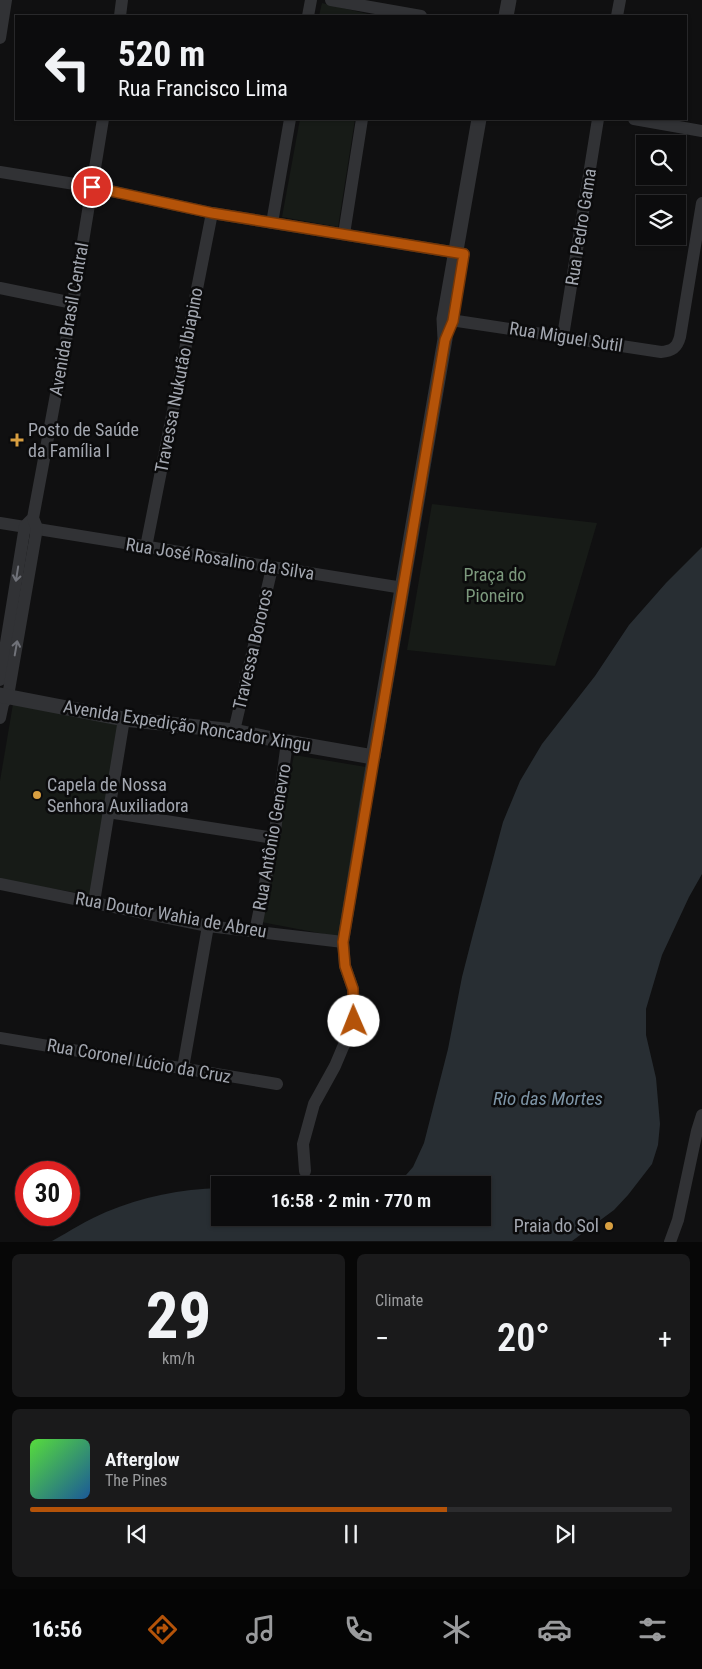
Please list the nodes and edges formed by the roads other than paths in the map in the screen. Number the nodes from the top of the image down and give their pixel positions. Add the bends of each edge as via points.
1 (6, 0) edge
2 (122, 0) edge
3 (311, 0) edge
4 (331, 0) edge
5 (500, 0) edge
6 (509, 0) edge
7 (620, 0) edge
8 (380, 12) edge
9 (120, 15) edge
10 (308, 15) edge
11 (411, 15) edge
12 (497, 15) edge
13 (506, 15) edge
14 (617, 15) edge
15 (0, 38) edge
16 (103, 120) edge
17 (290, 120) edge
18 (362, 120) edge
19 (478, 120) edge
20 (488, 120) edge
21 (598, 120) edge
22 (640, 120) edge
23 (702, 131) edge
24 (0, 172) edge
25 (92, 187) junction
26 (702, 202) edge
27 (212, 213) junction
28 (272, 223) junction
29 (344, 234) junction
30 (460, 253) junction
31 (0, 288) edge
32 (73, 303) junction
33 (449, 320) junction
34 (563, 336) junction
35 (0, 523) edge
36 (32, 524) junction
37 (146, 547) junction
38 (272, 568) junction
39 (404, 588) junction
40 (0, 680) edge
41 (3, 698) edge
42 (0, 718) edge
43 (124, 719) junction
44 (234, 731) junction
45 (287, 742) junction
46 (373, 758) junction
47 (108, 812) junction
48 (274, 838) junction
49 (0, 884) edge
50 (94, 902) junction
51 (208, 926) junction
52 (256, 932) junction
53 (343, 942) junction
54 (0, 1038) edge
55 (183, 1068) junction
56 (277, 1084) dead end
57 (702, 1114) edge
58 (305, 1171) dead end
59 (670, 1242) edge

1 - 15 street
2 - 9 street
3 - 10 street
4 - 8 street
5 - 12 street
6 - 13 street
7 - 14 street
8 - 11 street
16 - 25 street, Avenida Brasil Central
17 - 28 street
18 - 29 street
19 - 30 street
20 - 30 street
21 - 34 street, Rua Pedro Gama
22 - 23 street
24 - 25 street
25 - 27 street
25 - 32 street, Avenida Brasil Central
26 - 34 street, Rua Miguel Sutil via 680,337 673,349 661,352
27 - 28 street
27 - 37 street, Travessa Nukutão Ibiapino
28 - 29 street
29 - 30 street
30 - 33 street
31 - 32 street
32 - 36 street, Avenida Brasil Central
33 - 34 street, Rua Miguel Sutil
33 - 39 street
35 - 36 street, Rua José Rosalino da Silva
36 - 37 street, Rua José Rosalino da Silva
36 -> 40 street, Avenida Brasil Central
41 -> 36 street, Avenida Brasil Central
37 - 38 street, Rua José Rosalino da Silva
38 - 39 street, Rua José Rosalino da Silva
38 - 44 street, Travessa Bororos
39 - 46 street
41 - 42 street, Avenida Brasil Central
41 - 43 street, Avenida Expedição Roncador Xingu
43 - 44 street, Avenida Expedição Roncador Xingu
43 - 47 street
44 - 45 street, Avenida Expedição Roncador Xingu
45 - 46 street, Avenida Expedição Roncador Xingu
45 - 48 street, Rua Antônio Genevro
46 - 53 street
47 - 48 street
47 - 50 street
48 - 52 street, Rua Antônio Genevro
49 - 50 street, Rua Doutor Wahia de Abreu
50 - 51 street, Rua Doutor Wahia de Abreu
51 - 52 street, Rua Doutor Wahia de Abreu
51 - 55 street
52 - 53 street, Rua Doutor Wahia de Abreu
53 - 58 street via 345,966 353,989 354,1021 314,1104 304,1144
54 - 55 street, Rua Coronel Lúcio da Cruz
55 - 56 street, Rua Coronel Lúcio da Cruz
57 - 59 street

